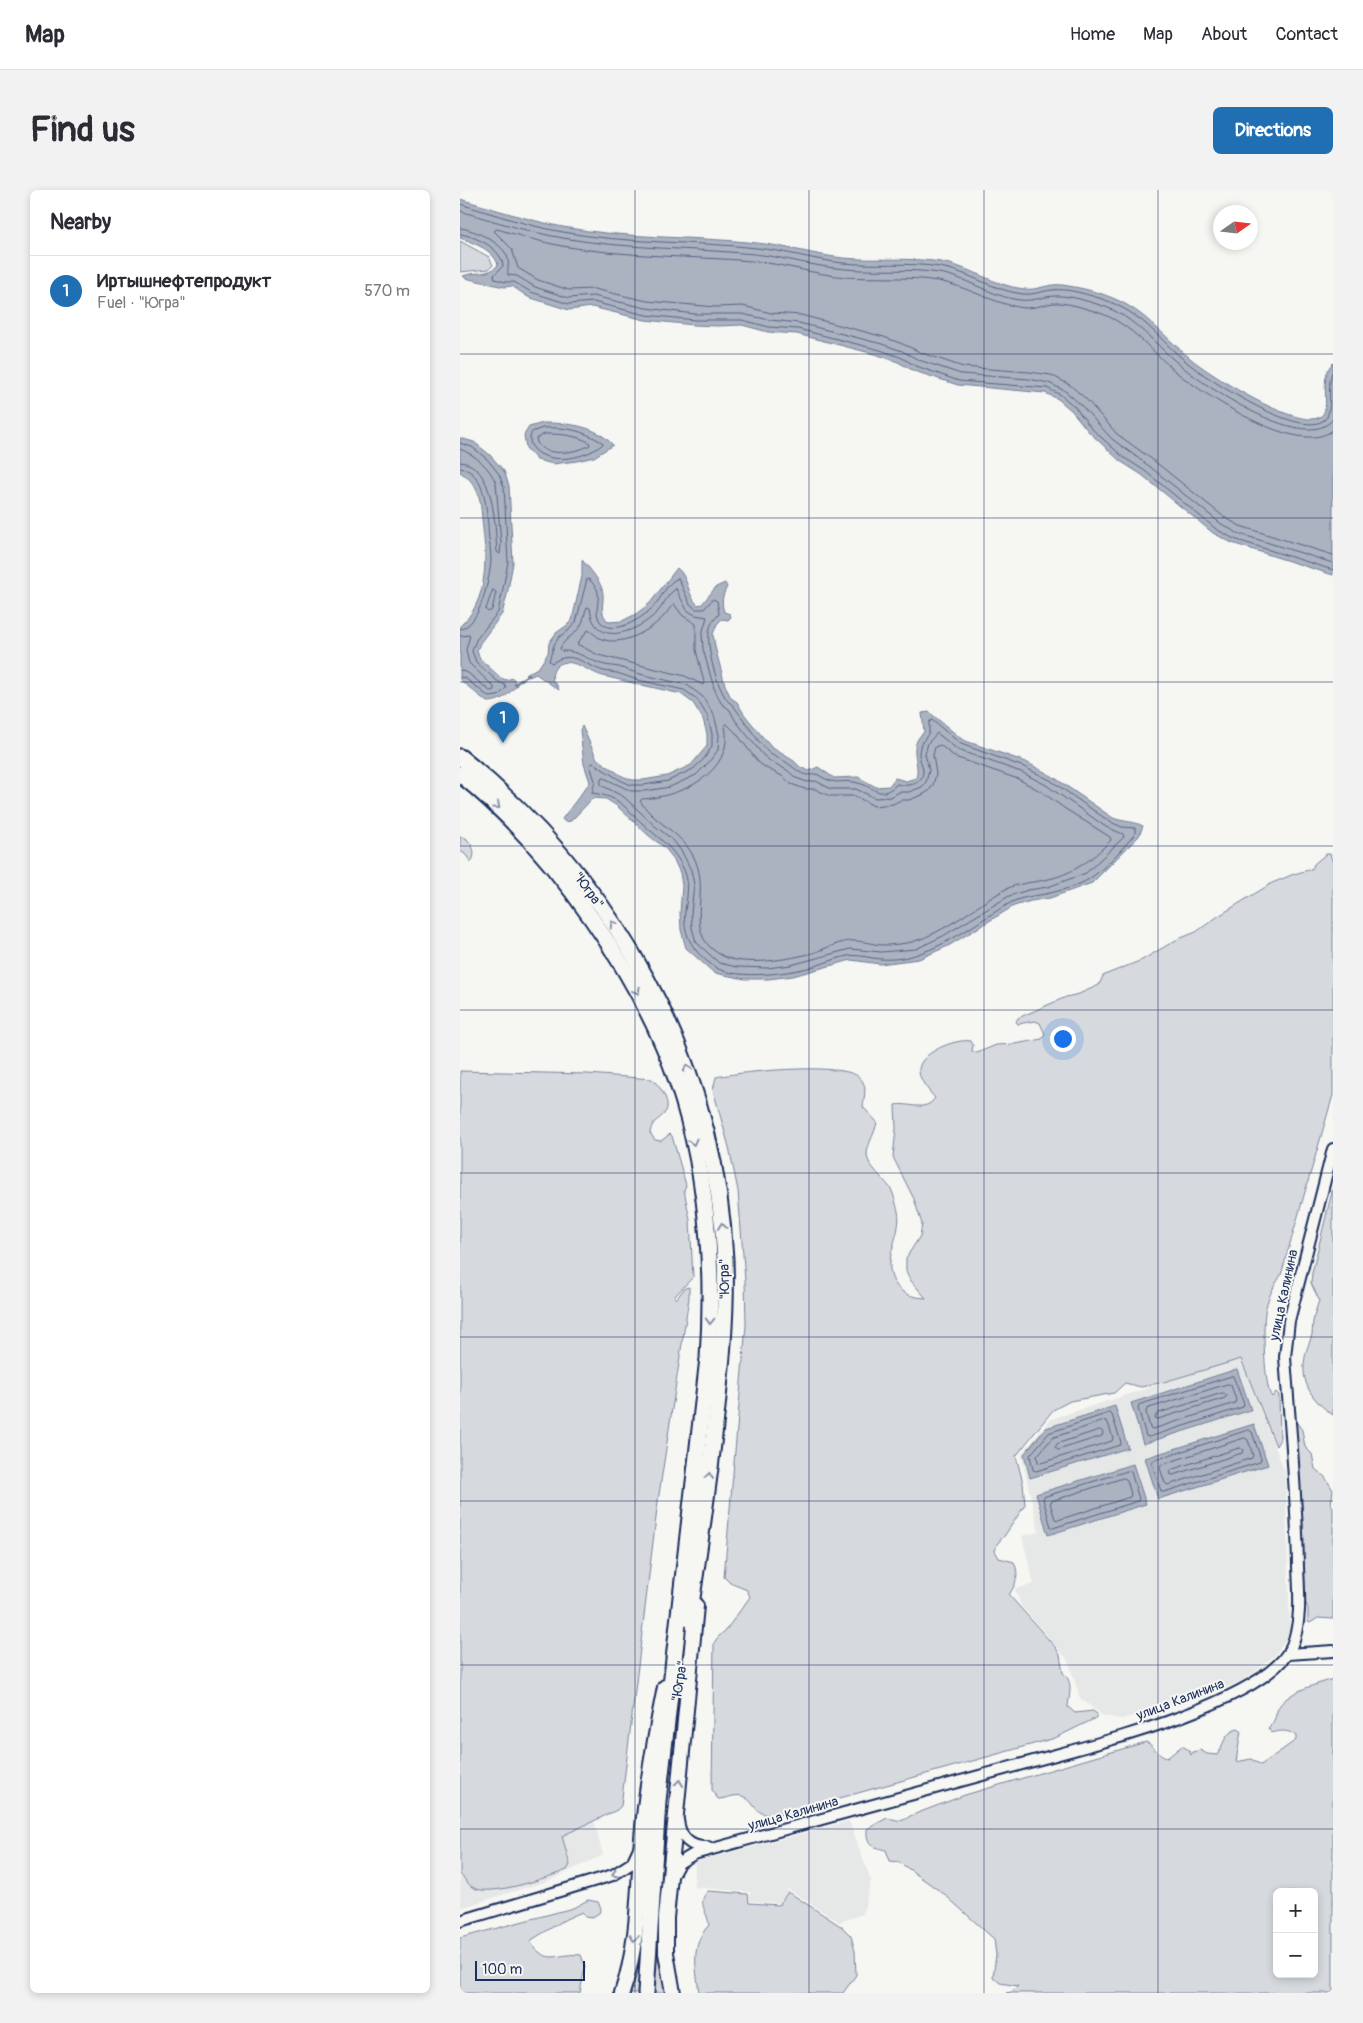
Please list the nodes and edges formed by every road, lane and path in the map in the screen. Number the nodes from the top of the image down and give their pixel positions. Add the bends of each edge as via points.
1 (460, 756) edge
2 (460, 774) edge
3 (1333, 1149) edge
4 (696, 1522) junction
5 (1333, 1651) edge
6 (1288, 1654) junction
7 (677, 1805) junction
8 (642, 1837) junction
9 (721, 1847) junction
10 (669, 1884) junction
11 (460, 1921) edge
12 (622, 1993) edge
13 (646, 1993) edge
14 (673, 1993) edge

4 -> 1 highway, "Югра" via 722,1354 725,1259 713,1164 688,1070 653,989 596,898 539,829
2 -> 4 highway, "Югра" via 531,841 583,905 642,1000 665,1047 680,1091 701,1177 711,1279
3 - 6 street, улица Калинина via 1286,1340 1299,1609 1297,1630
7 -> 4 main road
4 - 8 main road via 652,1748
4 - 13 highway, "Югра" via 658,1801
5 - 6 street
6 - 9 street, улица Калинина via 1269,1672 1242,1688 1170,1720
7 - 9 street via 681,1831 687,1841 696,1847
7 - 10 main road
8 -> 11 street via 634,1859 618,1873
8 -> 12 main road via 635,1929
9 - 10 street via 684,1858 675,1868
10 - 14 main road via 666,1953

